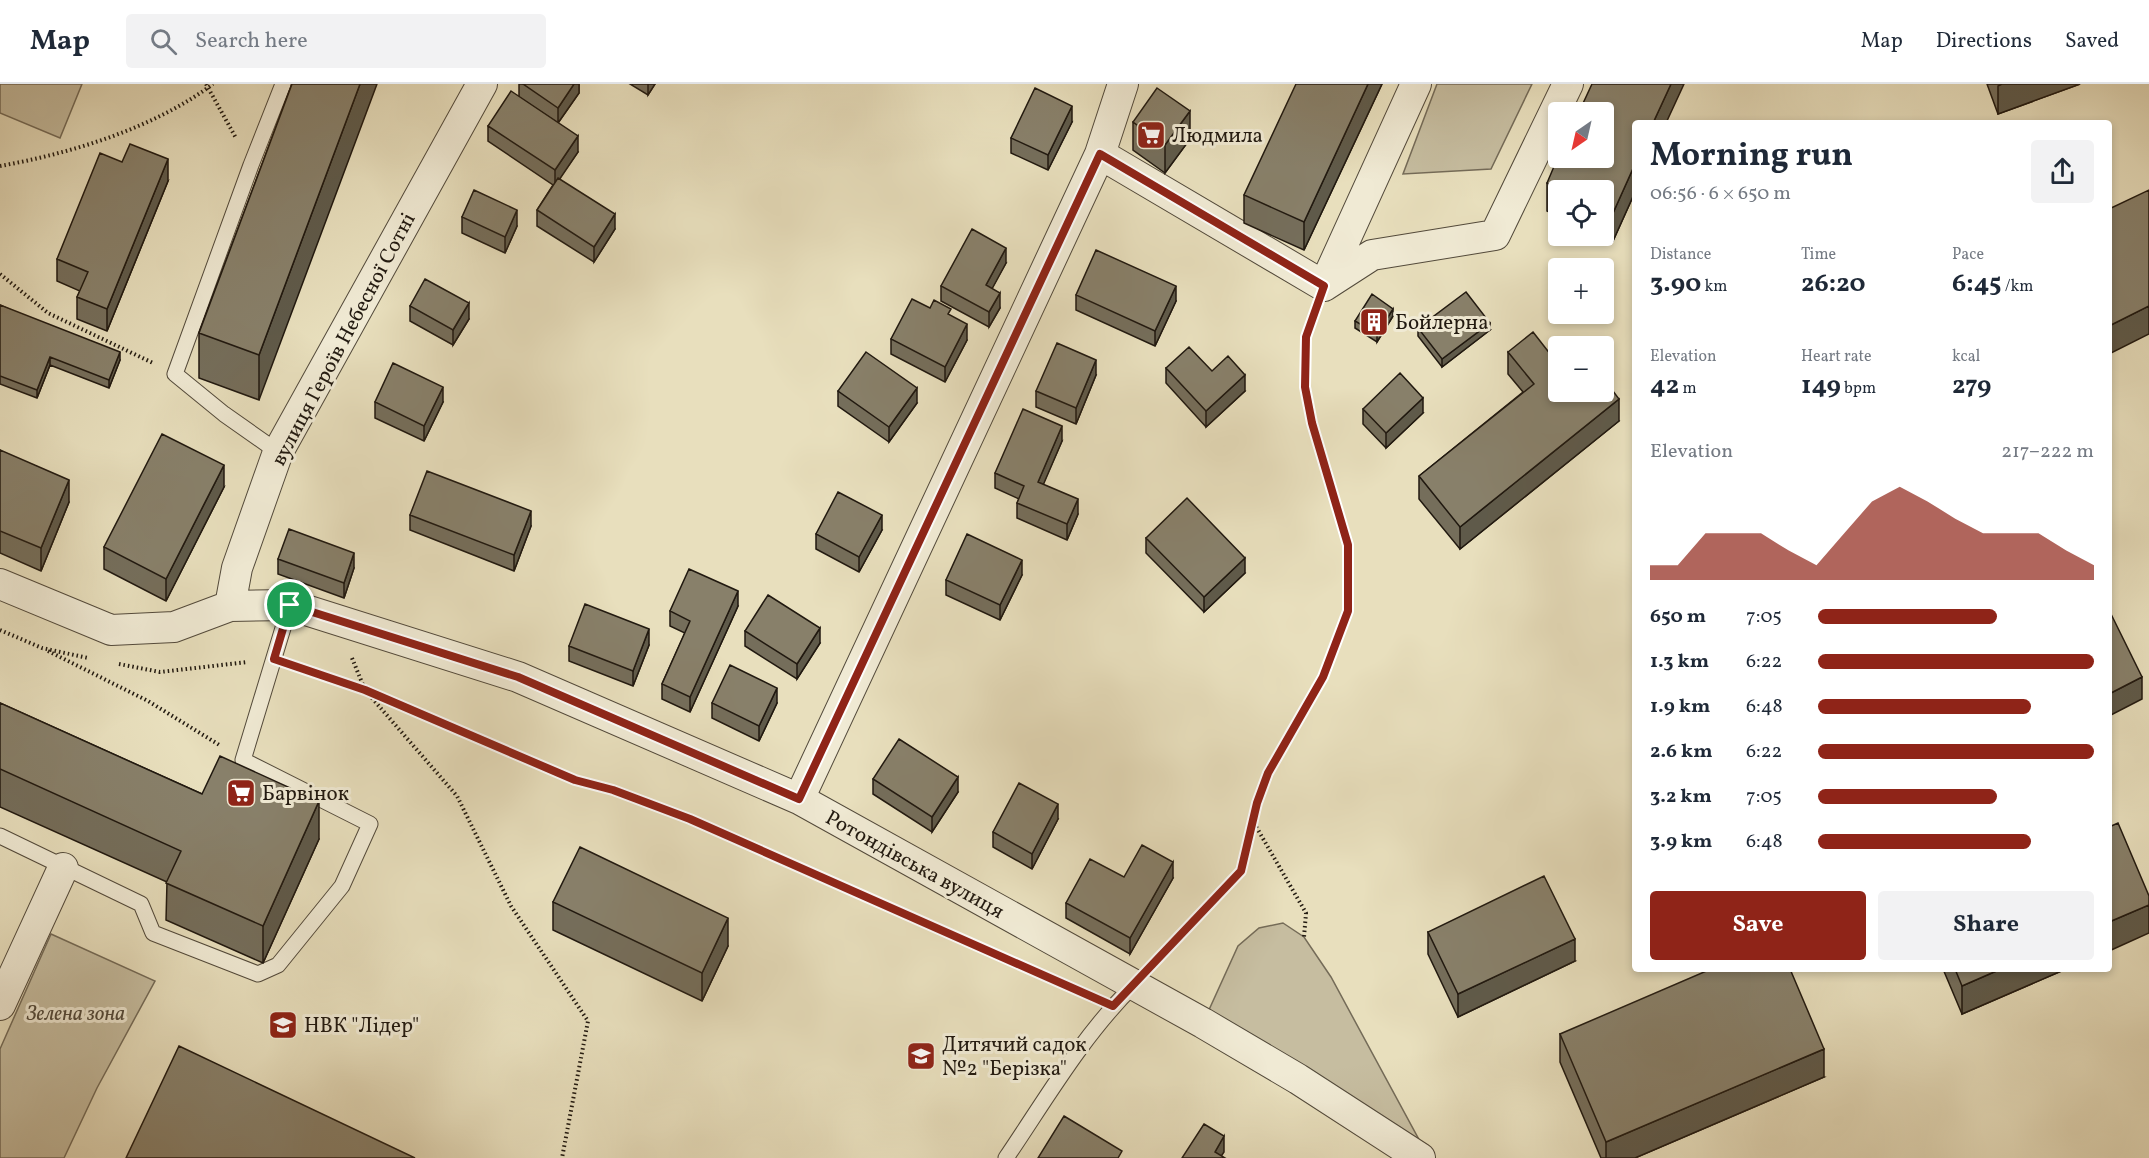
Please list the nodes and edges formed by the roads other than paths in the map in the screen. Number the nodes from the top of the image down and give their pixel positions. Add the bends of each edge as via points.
1 (283, 84) edge
2 (482, 84) edge
3 (1124, 84) edge
4 (1416, 84) edge
5 (1568, 84) edge
6 (1100, 154) junction
7 (1324, 286) junction
8 (278, 452) junction
9 (0, 584) edge
10 (290, 605) junction
11 (230, 606) junction
12 (799, 799) junction
13 (0, 836) edge
14 (63, 868) junction
15 (1134, 985) junction
16 (0, 1005) edge
17 (1006, 1158) edge
18 (1420, 1158) edge

1 - 8 lane via 175,374
2 - 8 street, вулиця Героїв Небесної Сотні
3 - 6 street
4 - 7 street
5 - 7 street via 1495,235 1372,255
6 - 7 street
6 - 12 street
8 - 11 street, вулиця Героїв Небесної Сотні via 237,568
9 - 11 street, Ротондівська вулиця via 111,630 174,627
10 - 11 street, Ротондівська вулиця
10 - 12 street, Ротондівська вулиця via 518,677
10 - 14 lane via 243,760 370,824 342,885 278,965 258,974 153,933 141,904
12 - 15 street, Ротондівська вулиця
13 - 14 lane
14 - 16 street
15 - 17 lane via 1095,1029
15 - 18 street, Ротондівська вулиця via 1298,1079

